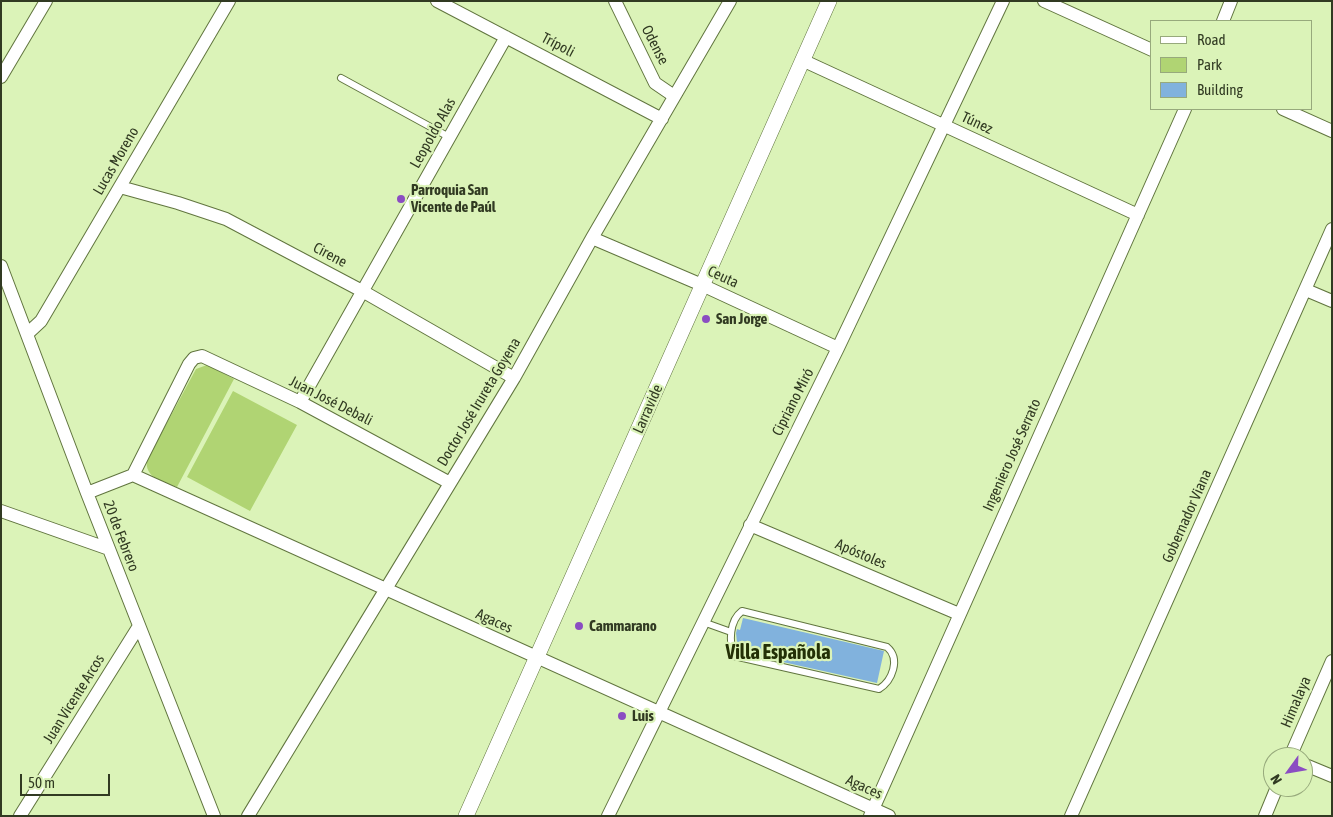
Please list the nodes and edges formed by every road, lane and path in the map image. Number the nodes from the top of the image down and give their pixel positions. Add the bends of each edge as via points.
1 (46, 1) edge
2 (229, 1) edge
3 (437, 1) edge
4 (614, 1) edge
5 (730, 1) edge
6 (829, 1) edge
7 (1003, 1) edge
8 (1044, 1) edge
9 (1231, 1) edge
10 (1223, 20) edge
11 (506, 37) junction
12 (1150, 49) edge
13 (802, 60) junction
14 (1, 77) edge
15 (341, 78) dead end
16 (674, 96) junction
17 (1185, 110) edge
18 (1285, 110) edge
19 (662, 119) junction
20 (944, 126) junction
21 (1332, 131) edge
22 (449, 138) junction
23 (120, 187) junction
24 (1138, 215) junction
25 (1332, 229) edge
26 (592, 238) junction
27 (1, 266) edge
28 (702, 285) junction
29 (1306, 290) junction
30 (364, 292) junction
31 (1332, 301) edge
32 (27, 334) junction
33 (838, 348) junction
34 (514, 378) junction
35 (300, 402) junction
36 (133, 475) junction
37 (450, 483) junction
38 (87, 493) junction
39 (1, 510) edge
40 (750, 525) junction
41 (109, 550) junction
42 (386, 590) junction
43 (959, 614) junction
44 (703, 622) junction
45 (139, 626) junction
46 (731, 632) junction
47 (537, 658) junction
48 (1332, 661) edge
49 (658, 712) junction
50 (1294, 747) edge
51 (1313, 768) edge
52 (1332, 776) edge
53 (1274, 797) edge
54 (872, 812) edge
55 (20, 816) edge
56 (214, 816) edge
57 (248, 816) edge
58 (466, 816) edge
59 (608, 816) edge
60 (889, 816) edge
61 (1071, 816) edge
62 (1265, 816) edge

1 - 14 street
2 - 23 street, Lucas Moreno
3 - 11 street, Trípoli
4 - 16 street, Odense via 656,83
5 - 16 street, Doctor José Irureta Goyena
6 - 13 street, Larravide
7 - 20 street, Cipriano Miró
8 - 12 street
9 - 10 street
11 - 19 street, Trípoli
11 - 22 street, Leopoldo Alas
13 - 20 street, Túnez
13 - 28 street, Larravide
15 - 22 lane
16 - 19 street, Doctor José Irureta Goyena
17 - 24 street, Ingeniero José Serrato
18 - 21 street
19 - 26 street, Doctor José Irureta Goyena
20 - 24 street, Túnez
20 - 33 street, Cipriano Miró
22 - 30 street, Leopoldo Alas
23 - 30 street, Cirene via 226,219
23 - 32 street, Lucas Moreno via 41,321
24 - 43 street, Ingeniero José Serrato
25 - 29 street, Gobernador Viana
26 - 28 street, Ceuta
26 - 34 street, Doctor José Irureta Goyena
27 - 32 street, 20 de Febrero
28 - 33 street, Ceuta
28 - 47 street, Larravide
29 - 31 street
29 - 61 street, Gobernador Viana
30 - 34 street, Cirene
30 - 35 street, Leopoldo Alas
32 - 38 street, 20 de Febrero
33 - 40 street, Cipriano Miró
34 - 37 street, Doctor José Irureta Goyena
35 - 36 street, Juan José Debali via 202,356 194,358
35 - 37 street, Juan José Debali
36 - 38 street
36 - 42 street, Agaces
37 - 42 street, Doctor José Irureta Goyena
38 - 41 street, 20 de Febrero
39 - 41 street
40 - 43 street, Apóstoles
40 - 44 street, Cipriano Miró
41 - 45 street, 20 de Febrero
42 - 47 street, Agaces
42 - 57 street, Doctor José Irureta Goyena
43 - 54 street, Ingeniero José Serrato
44 - 46 lane
44 - 49 street, Cipriano Miró
45 - 55 street, Juan Vicente Arcos
45 - 56 street, 20 de Febrero
46 - 46 lane via 738,615 749,611 887,647 895,662 888,683 879,689 734,656
47 - 49 street, Agaces
47 - 58 street, Larravide
48 - 50 street, Himalaya
49 - 54 street, Agaces
49 - 59 street, Cipriano Miró
51 - 52 street
53 - 62 street
54 - 60 street, Agaces

